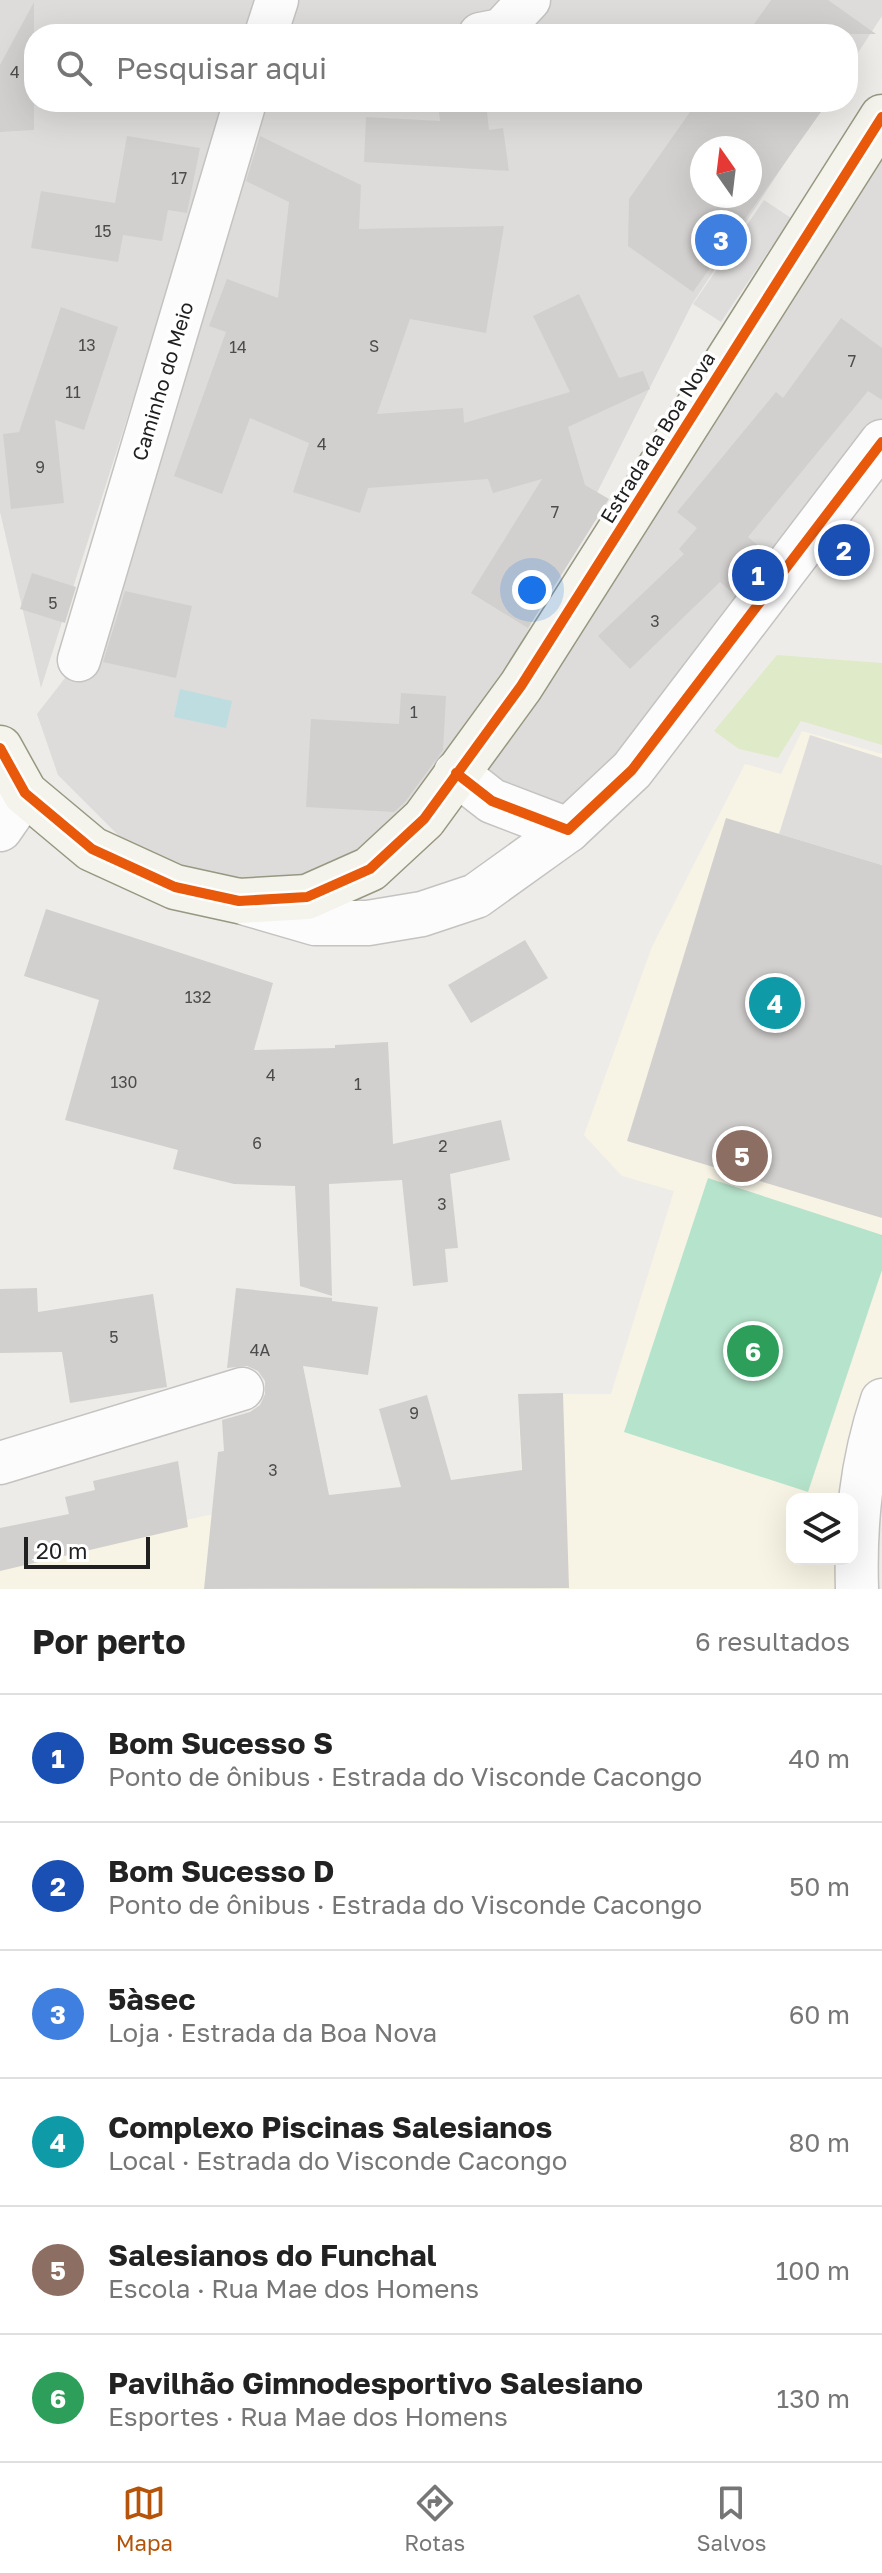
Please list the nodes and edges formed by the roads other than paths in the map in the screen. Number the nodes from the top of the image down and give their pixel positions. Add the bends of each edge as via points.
1 (277, 0) edge
2 (529, 0) edge
3 (269, 24) edge
4 (507, 24) edge
5 (242, 112) edge
6 (882, 117) edge
7 (882, 442) edge
8 (79, 660) dead end
9 (0, 748) edge
10 (456, 773) junction
11 (25, 793) junction
12 (0, 829) edge
13 (568, 830) junction
14 (239, 901) junction
15 (242, 1389) dead end
16 (882, 1400) edge
17 (0, 1463) edge
18 (857, 1589) edge

1 - 3 street
2 - 4 street
5 - 8 street, Caminho do Meio
6 - 10 main road, Estrada da Boa Nova via 521,686
7 - 13 street via 632,770
9 - 11 main road
10 - 13 street via 492,801
10 - 14 main road, Estrada da Boa Nova via 424,819 370,869 307,897
11 - 12 street
11 - 14 main road, Estrada da Boa Nova via 92,849 175,887
13 - 14 street via 476,896 422,914 368,923 315,923
15 - 17 street
16 - 18 street via 868,1443 855,1523

